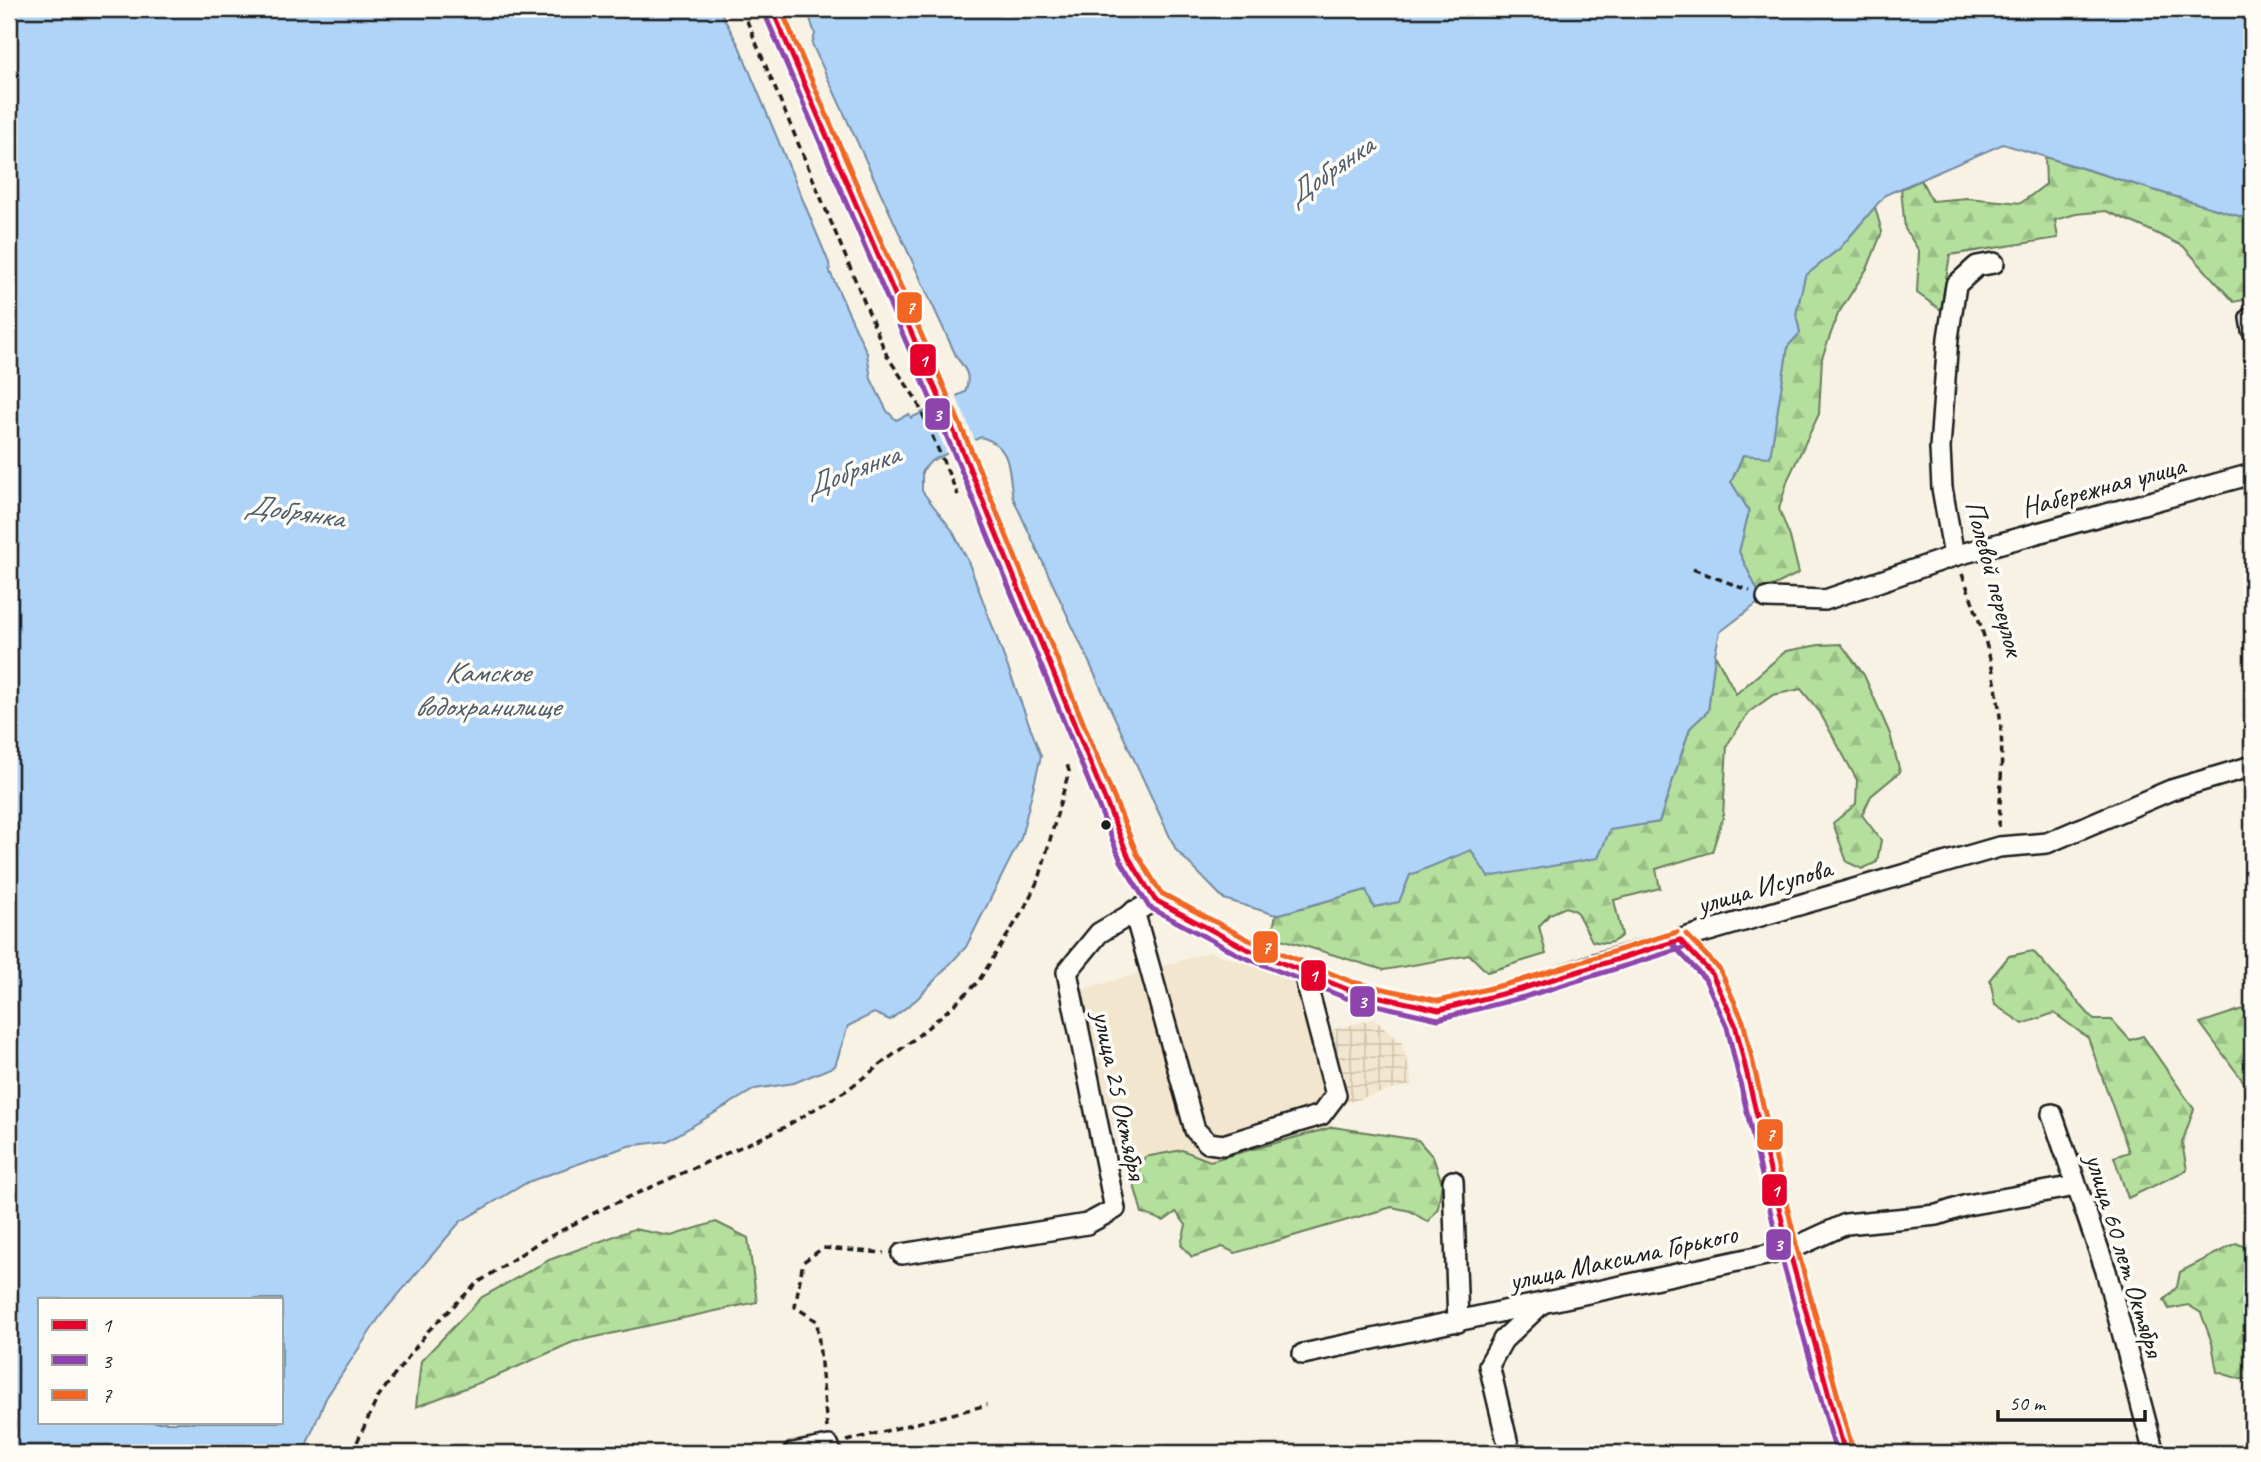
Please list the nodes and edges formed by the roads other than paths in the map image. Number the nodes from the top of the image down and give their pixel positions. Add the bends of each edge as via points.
1 (772, 9) edge
2 (1994, 263) dead end
3 (2252, 474) edge
4 (1954, 556) junction
5 (1766, 598) road end
6 (2252, 766) edge
7 (1155, 900) junction
8 (1133, 911) junction
9 (1680, 940) junction
10 (1304, 974) junction
11 (2052, 1114) dead end
12 (1453, 1181) dead end
13 (2076, 1186) junction
14 (1789, 1250) junction
15 (902, 1254) road end
16 (1542, 1303) junction
17 (1458, 1322) junction
18 (1303, 1354) dead end
19 (830, 1449) edge
20 (793, 1453) edge
21 (1510, 1453) edge
22 (1845, 1453) edge
23 (2154, 1453) edge

1 - 7 street via 967,462 1129,858
2 - 4 street, Полевой переулок via 1977,266 1956,285 1948,338 1940,448
3 - 4 street, Набережная улица
4 - 5 street, Набережная улица via 1825,600
6 - 9 street, улица Исупова via 2171,790 2047,843 1999,847
7 - 8 street, улица 25 Октября
7 - 10 street, улица Исупова
8 - 10 street via 1195,1130 1208,1143 1223,1145 1321,1115 1336,1095
8 - 15 street, улица 25 Октября via 1099,933 1067,972 1115,1209 1087,1224
9 - 10 street, улица Исупова via 1439,1010 1349,990
9 - 14 street via 1712,974 1735,1024
11 - 13 street, улица 60 лет Октября
12 - 17 street
13 - 14 street, улица Максима Горького via 1967,1205 1937,1215 1846,1224
13 - 23 street, улица 60 лет Октября via 2106,1271
14 - 16 street, улица Максима Горького
14 - 22 street
16 - 17 street, улица Максима Горького
16 - 21 street via 1503,1340 1489,1365
17 - 18 street, улица Максима Горького
19 - 20 street

